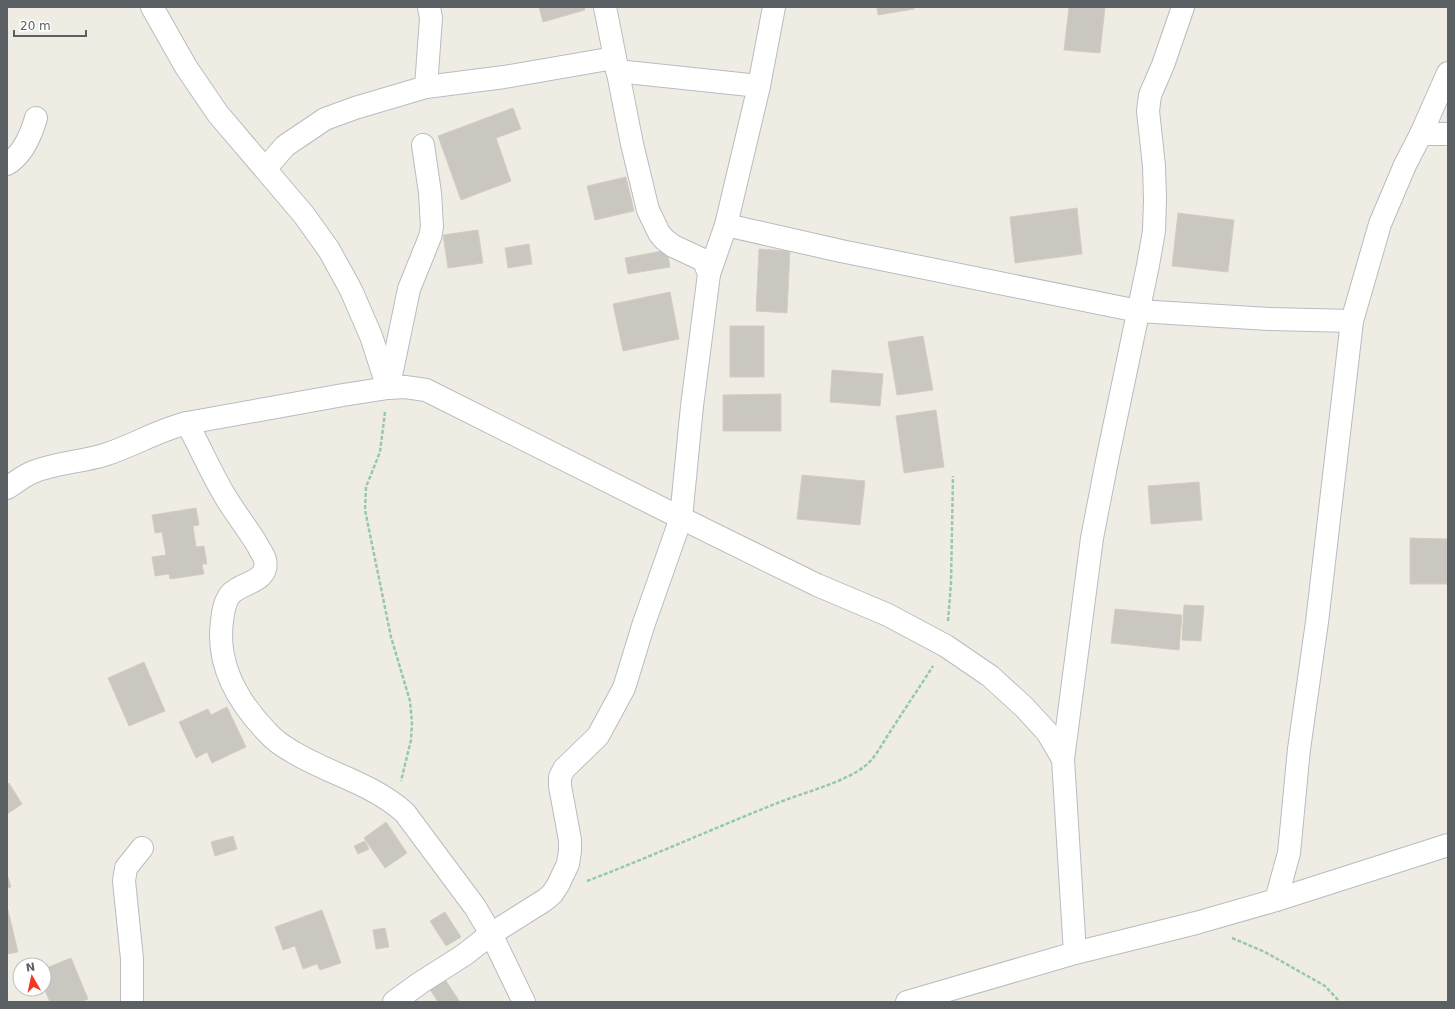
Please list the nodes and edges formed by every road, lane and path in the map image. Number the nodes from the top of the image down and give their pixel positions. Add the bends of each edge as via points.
1 (152, 7) edge
2 (430, 7) edge
3 (605, 7) edge
4 (774, 7) edge
5 (1183, 7) edge
6 (615, 64) junction
7 (1448, 73) edge
8 (759, 86) junction
9 (426, 87) junction
10 (36, 118) dead end
11 (1421, 134) junction
12 (1448, 134) edge
13 (423, 145) dead end
14 (7, 164) edge
15 (266, 168) junction
16 (726, 225) junction
17 (709, 274) junction
18 (1138, 311) junction
19 (1352, 321) junction
20 (388, 388) junction
21 (187, 423) junction
22 (953, 476) dead end
23 (7, 488) edge
24 (681, 518) junction
25 (946, 646) junction
26 (1063, 759) junction
27 (396, 805) junction
28 (1448, 845) edge
29 (142, 848) dead end
30 (552, 894) junction
31 (1276, 900) junction
32 (491, 934) junction
33 (1230, 937) dead end
34 (1075, 953) junction
35 (132, 1002) edge
36 (394, 1002) edge
37 (524, 1002) edge
38 (907, 1002) edge
39 (1340, 1002) edge

1 - 15 street via 186,67 214,108
2 - 9 street
3 - 6 street
4 - 8 street
5 - 18 street via 1149,99 1154,166 1154,231
6 - 8 street
6 - 9 street
6 - 17 street via 648,210 664,239 672,246 704,261
7 - 11 street
8 - 16 street
9 - 15 street via 326,119 285,146
10 - 14 street via 30,139
11 - 12 street
11 - 19 street via 1380,224
13 - 20 street via 432,227 409,289
15 - 20 street via 329,250 351,290 371,336
16 - 17 street
16 - 18 street
17 - 24 street
18 - 19 street
18 - 26 street via 1092,538
19 - 31 street via 1317,622 1299,749 1289,853
20 - 21 street
20 - 24 street via 426,390
20 - 27 path via 380,452 366,487 365,510 391,637 410,701 411,740
21 - 23 street via 106,454 31,472
21 - 27 street via 224,495 265,560 263,574 230,594 223,608 221,647 234,688 246,708 268,734 284,747 378,793
22 - 25 path via 952,583
24 - 25 street via 817,585 888,615
24 - 30 street via 624,688 598,736 564,769 560,777 570,851 568,864
25 - 26 street via 990,676 1024,707 1047,732
25 - 30 path via 879,751 864,767 645,859
26 - 34 street
27 - 32 street via 405,813 451,874
28 - 31 street
29 - 35 street via 126,868 124,880 132,959
30 - 32 street
31 - 34 street
32 - 36 street
32 - 37 street
33 - 39 path via 1264,952 1325,986
34 - 38 street

